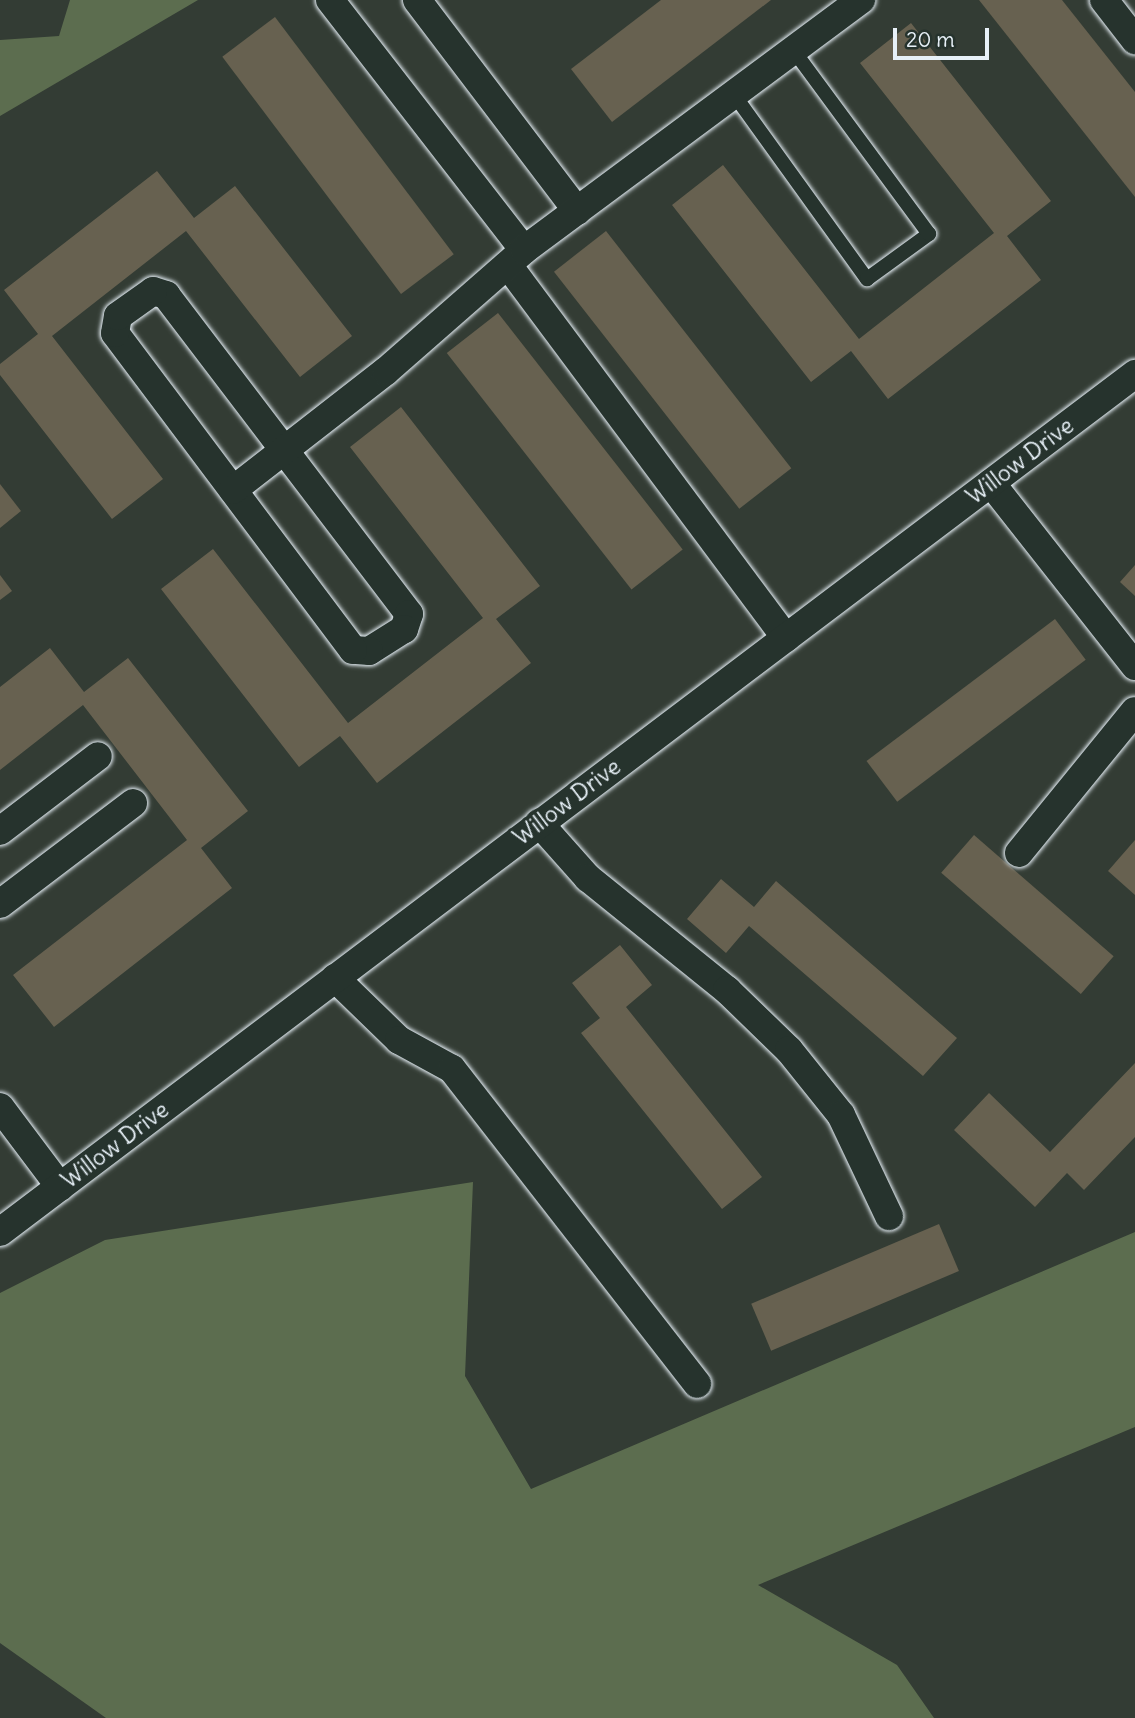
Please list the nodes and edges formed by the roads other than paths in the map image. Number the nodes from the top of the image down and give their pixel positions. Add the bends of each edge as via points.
1 (330, 0) edge
2 (416, 0) edge
3 (861, 0) edge
4 (1104, 0) edge
5 (1135, 40) edge
6 (794, 51) junction
7 (734, 96) junction
8 (577, 211) junction
9 (516, 258) junction
10 (1135, 374) edge
11 (283, 450) junction
12 (991, 483) junction
13 (233, 490) junction
14 (786, 638) junction
15 (1135, 666) edge
16 (1135, 711) edge
17 (98, 756) dead end
18 (133, 803) dead end
19 (539, 823) junction
20 (0, 831) edge
21 (1019, 853) dead end
22 (0, 904) edge
23 (335, 978) junction
24 (0, 1107) edge
25 (60, 1187) junction
26 (889, 1216) dead end
27 (0, 1232) edge
28 (697, 1384) dead end

1 - 9 street
2 - 8 street
3 - 6 street
4 - 5 street
6 - 7 street
6 - 7 lane via 929,234 867,279
7 - 8 street
8 - 9 street
9 - 11 street
9 - 14 street
10 - 12 street, Willow Drive
11 - 13 street
11 - 13 street via 166,295 153,292 118,316 115,333
11 - 13 street via 409,614 404,629 369,651 353,650
12 - 14 street, Willow Drive
12 - 15 street
14 - 19 street, Willow Drive
16 - 21 street
17 - 20 street
18 - 22 street
19 - 23 street, Willow Drive
19 - 26 street via 588,878 727,990 789,1050 841,1115
23 - 25 street, Willow Drive
23 - 28 street via 373,1020 452,1069
24 - 25 street
25 - 27 street, Willow Drive

